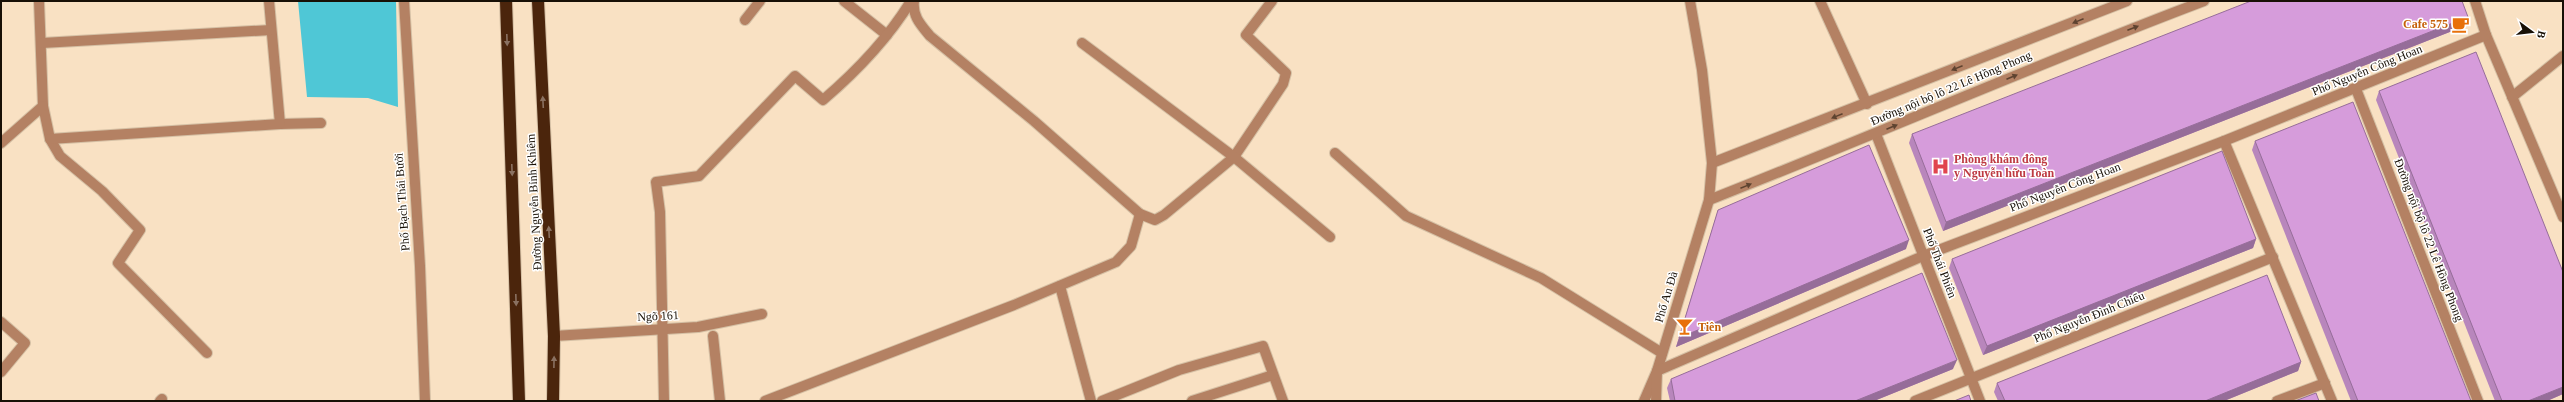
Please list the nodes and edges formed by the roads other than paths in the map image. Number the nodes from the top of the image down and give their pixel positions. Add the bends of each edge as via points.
1 (39, 1) edge
2 (270, 1) edge
3 (404, 1) edge
4 (506, 1) edge
5 (538, 1) edge
6 (760, 1) edge
7 (844, 1) edge
8 (912, 1) edge
9 (1272, 1) edge
10 (1690, 1) edge
11 (1820, 1) edge
12 (2128, 1) edge
13 (2204, 1) edge
14 (2475, 1) edge
15 (745, 20) dead end
16 (271, 30) junction
17 (887, 35) junction
18 (2486, 35) junction
19 (42, 43) junction
20 (1082, 43) dead end
21 (2563, 56) edge
22 (2356, 89) junction
23 (2512, 97) junction
24 (1867, 104) junction
25 (43, 106) junction
26 (321, 123) dead end
27 (280, 124) junction
28 (1876, 134) junction
29 (50, 139) junction
30 (2224, 141) junction
31 (1, 143) edge
32 (1335, 153) dead end
33 (1234, 157) junction
34 (1712, 164) junction
35 (1710, 200) junction
36 (1140, 214) junction
37 (2563, 217) edge
38 (1330, 237) dead end
39 (1923, 256) junction
40 (2273, 256) junction
41 (1060, 286) junction
42 (762, 314) dead end
43 (1, 322) edge
44 (663, 329) junction
45 (554, 336) junction
46 (714, 336) dead end
47 (208, 352) dead end
48 (1662, 353) junction
49 (1657, 371) junction
50 (1, 372) edge
51 (1272, 374) junction
52 (1971, 378) junction
53 (2325, 383) junction
54 (425, 401) edge
55 (519, 401) edge
56 (553, 401) edge
57 (664, 401) edge
58 (720, 401) edge
59 (764, 401) edge
60 (1091, 401) edge
61 (1102, 401) edge
62 (1192, 401) edge
63 (1283, 401) edge
64 (1644, 401) edge
65 (1656, 401) edge
66 (1915, 401) edge
67 (1980, 401) edge
68 (2277, 401) edge
69 (2332, 401) edge
70 (2478, 401) edge

1 - 19 street
2 - 16 street
3 - 54 street, Phố Bạch Thái Bưởi via 420,266
4 -> 55 highway, Đường Nguyễn Bỉnh Khiêm
45 -> 5 highway, Đường Nguyễn Bỉnh Khiêm
6 - 15 street
7 - 17 street
8 - 17 street
8 - 36 street via 918,22 930,36 1034,121
9 - 33 street via 1246,35 1286,73 1283,84
10 - 34 street via 1702,70
11 - 24 street
12 -> 24 street, Đường nội bộ lô 22 Lê Hồng Phong
28 -> 13 street, Đường nội bộ lô 22 Lê Hồng Phong via 2089,44
14 - 18 street
16 - 19 street
16 - 27 street
17 - 44 street via 856,72 823,100 795,76 699,176 656,182 660,212
18 - 22 street, Phố Nguyễn Công Hoan
18 - 23 street
19 - 25 street
20 - 33 street
21 - 23 street
22 - 30 street, Phố Nguyễn Công Hoan
22 - 70 street, Đường nội bộ lô 22 Lê Hồng Phong
23 - 37 street
24 -> 34 street, Đường nội bộ lô 22 Lê Hồng Phong
25 - 29 street
25 - 31 street
26 - 27 street
27 - 29 street
35 -> 28 street, Đường nội bộ lô 22 Lê Hồng Phong
28 - 39 street, Phố Thái Phiên
29 - 47 street via 60,156 102,191 140,230 118,263
30 - 39 street, Phố Nguyễn Công Hoan
30 - 40 street
32 - 48 street via 1406,216 1541,278
33 - 36 street via 1164,215 1155,220
33 - 38 street
34 - 35 street, Phố An Đà
35 - 48 street, Phố An Đà
36 - 41 street via 1131,246 1116,262
39 - 49 street, Phố Nguyễn Công Hoan
39 - 52 street, Phố Thái Phiên
40 - 52 street, Phố Nguyễn Đình Chiểu
40 - 53 street
41 - 59 street
41 - 60 street
42 - 44 street, Ngõ 161 via 698,327
43 - 50 street via 25,343
44 - 45 street, Ngõ 161
44 - 57 street
56 -> 45 highway, Đường Nguyễn Bỉnh Khiêm
46 - 58 street
48 - 49 street, Phố An Đà
49 - 64 street, Phố An Đà
49 - 65 street
51 - 61 street via 1263,346 1179,370
51 - 62 street
51 - 63 street
52 - 66 street, Phố Nguyễn Đình Chiểu
52 - 67 street, Phố Thái Phiên
53 - 68 street
53 - 69 street

